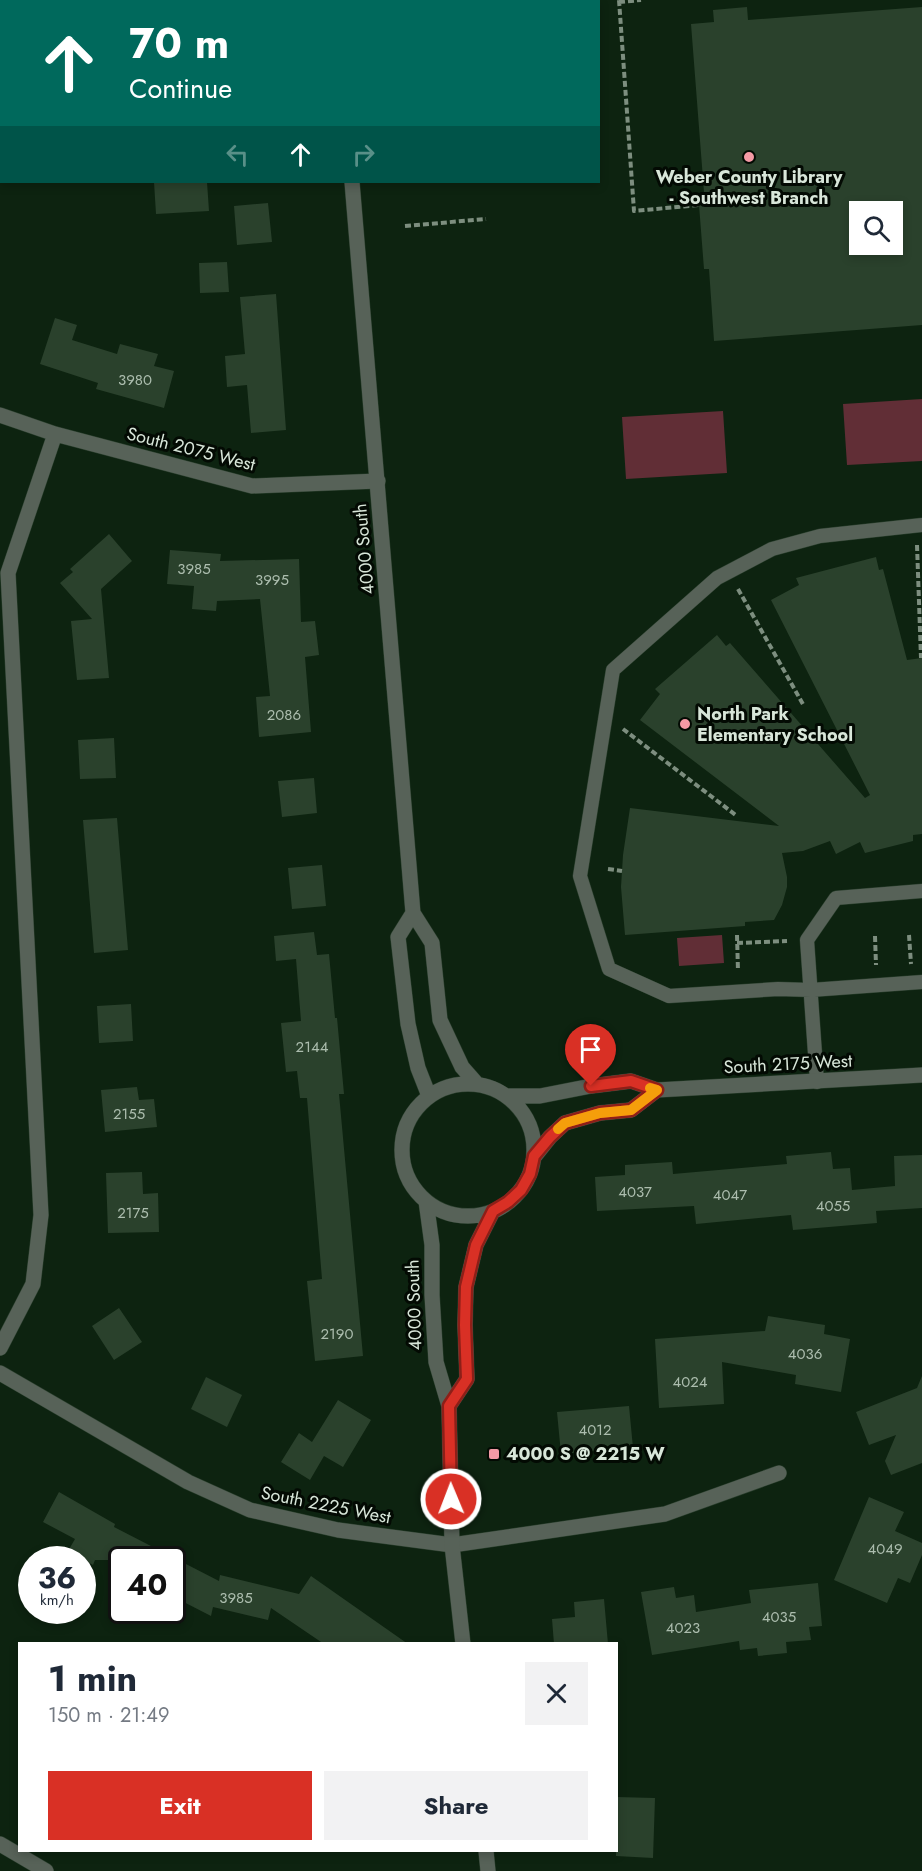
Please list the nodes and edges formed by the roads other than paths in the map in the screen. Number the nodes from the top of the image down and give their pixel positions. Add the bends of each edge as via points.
1 (352, 183) edge
2 (0, 415) edge
3 (55, 434) junction
4 (378, 481) junction
5 (919, 530) edge
6 (922, 891) edge
7 (413, 913) junction
8 (917, 982) edge
9 (811, 990) junction
10 (922, 1075) edge
11 (817, 1082) junction
12 (477, 1084) junction
13 (657, 1090) junction
14 (429, 1096) junction
15 (507, 1096) junction
16 (534, 1156) junction
17 (426, 1201) junction
18 (493, 1211) junction
19 (0, 1348) edge
20 (0, 1373) edge
21 (449, 1406) junction
22 (779, 1473) dead end
23 (453, 1545) junction
24 (463, 1642) edge
25 (0, 1844) edge
26 (486, 1852) edge
27 (46, 1871) edge
28 (488, 1871) edge

1 - 4 street, 4000 South
2 - 3 street, South 2075 West
3 - 4 street, South 2075 West via 252,486
3 - 19 street via 9,573 41,1215 33,1284
4 - 7 street, 4000 South
5 - 9 lane via 820,536 772,549 717,578 613,670 580,876 609,969 669,996
6 - 9 lane via 836,898 807,940
7 - 12 street, 4000 South via 432,943 440,1020 462,1067
7 - 14 street via 398,937 408,1024
8 - 9 lane
9 - 11 lane
10 - 11 street, South 2175 West
11 - 13 street, South 2175 West
12 - 14 street via 460,1084
12 - 15 street
13 - 15 street, South 2175 West via 631,1081 540,1096
13 - 16 street via 631,1110 600,1113 565,1123
14 - 17 street via 408,1123 402,1157 406,1173
15 - 16 street via 525,1119 533,1138
16 - 18 street via 521,1190
17 - 18 street via 450,1216 476,1216
17 - 21 street, 4000 South via 432,1245 436,1362
18 - 21 street via 476,1245 466,1287 467,1379
20 - 23 street, South 2225 West via 188,1482 250,1510 338,1530
21 - 23 street, 4000 South
22 - 23 street, South 2225 West via 665,1514
23 - 24 street, 4000 South
25 - 27 street
26 - 28 street

